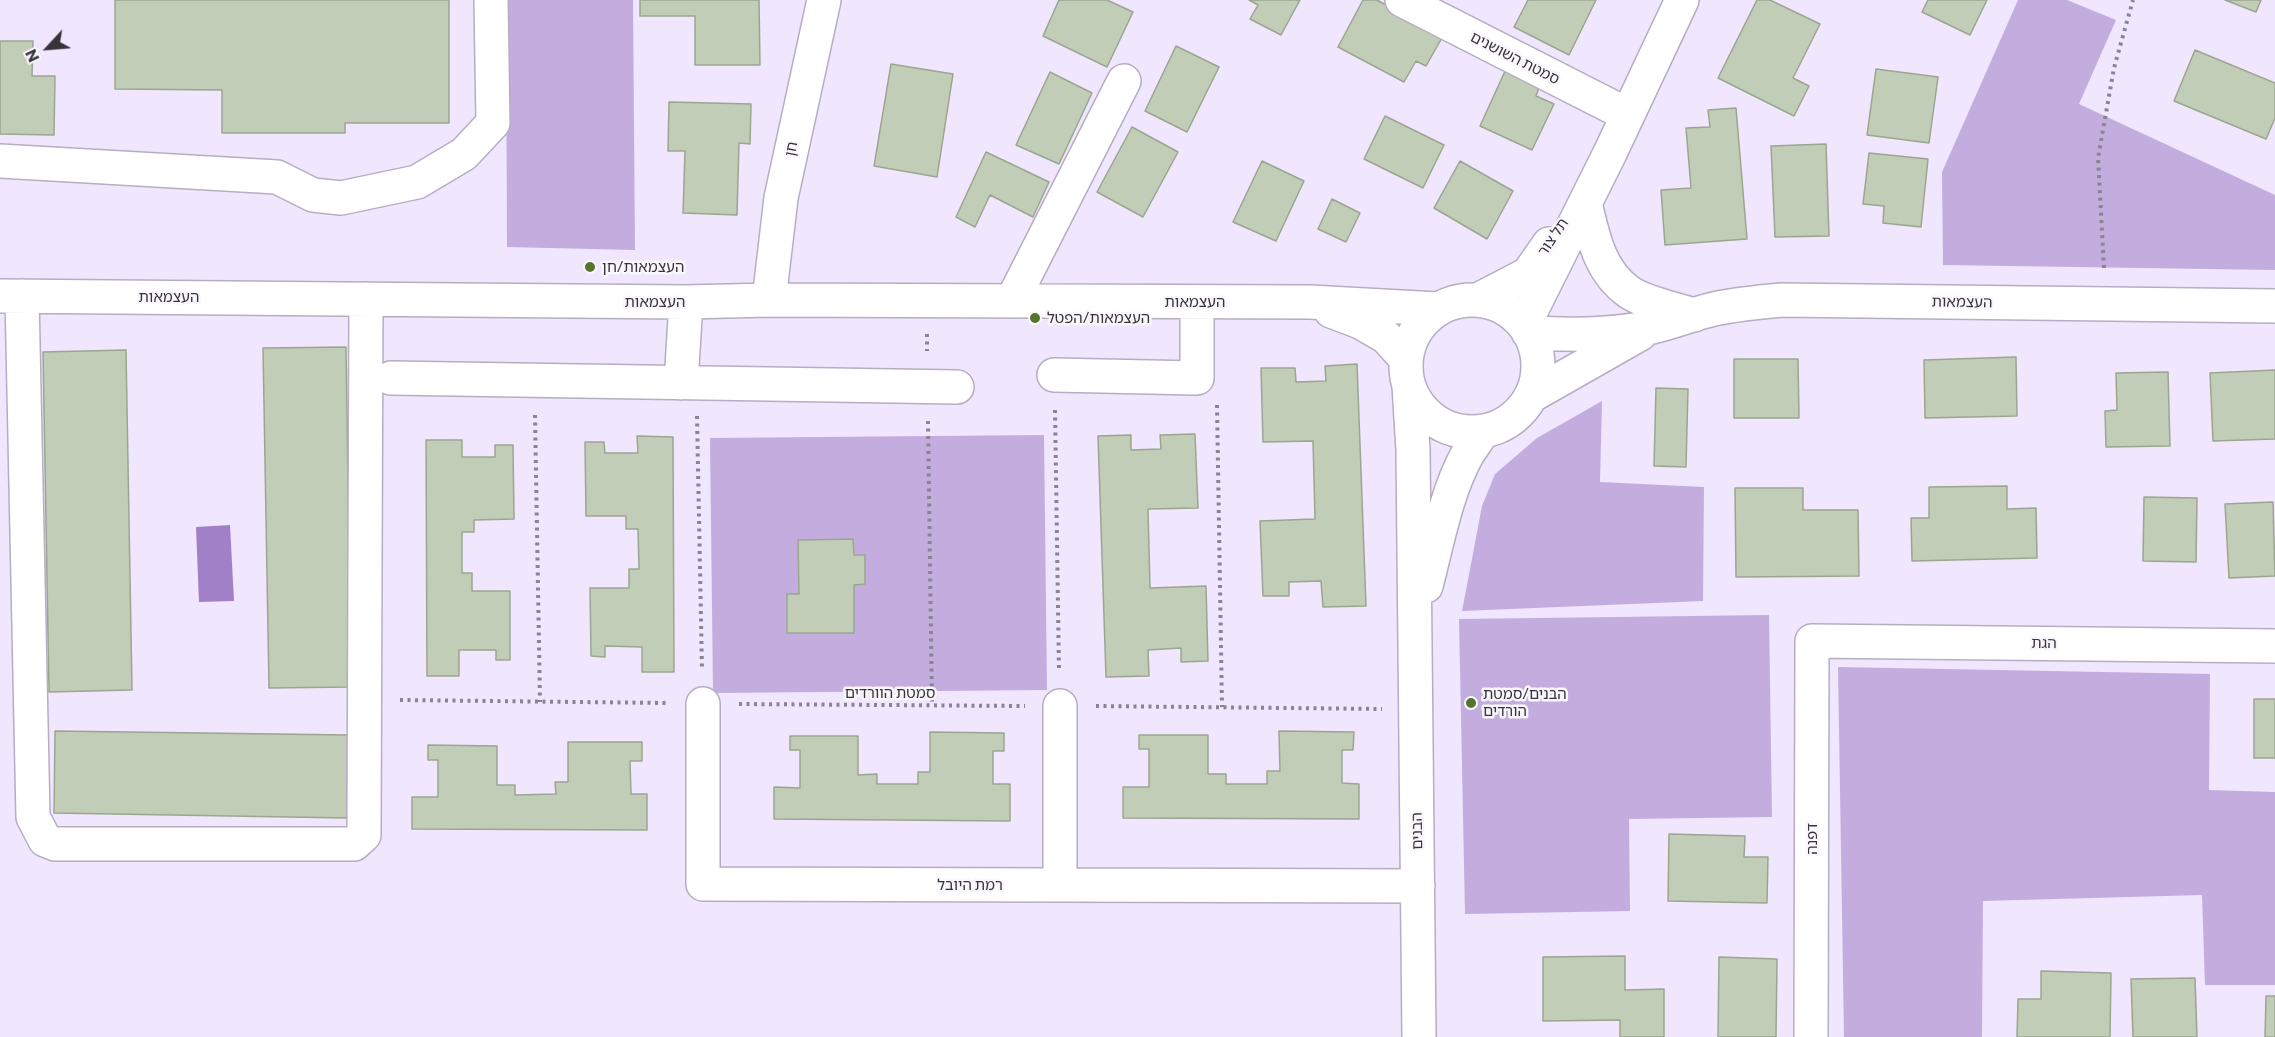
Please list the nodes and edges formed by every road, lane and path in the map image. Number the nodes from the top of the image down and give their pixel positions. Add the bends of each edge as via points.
1 (491, 0) edge
2 (824, 0) edge
3 (1402, 0) edge
4 (1682, 0) edge
5 (2133, 0) edge
6 (1124, 81) dead end
7 (1628, 116) junction
8 (1610, 153) junction
9 (0, 161) edge
10 (1585, 203) junction
11 (11, 296) edge
12 (366, 299) junction
13 (769, 300) junction
14 (1478, 300) junction
15 (926, 301) junction
16 (1012, 301) junction
17 (686, 302) junction
18 (1197, 302) junction
19 (1310, 302) junction
20 (2106, 304) junction
21 (2275, 306) edge
22 (1438, 309) junction
23 (1694, 315) junction
24 (1652, 327) junction
25 (1526, 329) junction
26 (1407, 372) junction
27 (1054, 375) joint
28 (391, 378) dead end
29 (534, 380) junction
30 (689, 383) junction
31 (942, 387) junction
32 (1531, 396) junction
33 (1217, 398) dead end
34 (1483, 431) junction
35 (1415, 625) junction
36 (1812, 641) joint
37 (2275, 646) edge
38 (364, 700) junction
39 (540, 702) junction
40 (703, 704) junction
41 (932, 705) junction
42 (1060, 706) junction
43 (1222, 707) junction
44 (1416, 709) junction
45 (1060, 885) junction
46 (1418, 886) junction
47 (1419, 1037) edge
48 (1812, 1037) edge

1 - 9 street via 493,123 464,154 417,182 341,198 313,195 277,177
2 - 13 street, חן via 781,198
3 - 7 street, סמטת השושנים
4 - 7 street, תל צור
5 - 20 path via 2114,68 2098,158
6 - 16 street
7 - 8 street, תל צור
8 - 10 street, תל צור
8 - 14 street, תל צור via 1528,274
10 - 23 street via 1595,246 1607,271 1629,292
10 - 25 street, תל צור
11 - 12 street, העצמאות
11 - 38 street via 33,817 45,840 56,844 354,844 364,835
12 - 17 street, העצמאות
12 - 38 street
13 - 15 street, העצמאות
13 - 17 street, העצמאות
14 - 22 street
14 - 25 street via 1498,305
15 - 16 street, העצמאות
15 - 31 path
16 - 18 street, העצמאות
17 - 30 street
18 - 19 street, העצמאות
18 - 27 street via 1197,378
19 - 22 street, העצמאות
19 - 26 street, העצמאות via 1386,337
20 - 21 street, העצמאות
20 - 23 street, העצמאות via 1782,300 1745,303
22 - 26 street via 1421,323 1410,341
23 - 24 street, העצמאות
24 - 25 street, העצמאות via 1552,334
24 - 32 street, העצמאות
25 - 32 street via 1538,359
26 - 34 street via 1421,409 1439,424 1460,432
26 - 35 street, הבנים via 1413,450
27 - 42 path
28 - 29 street
29 - 30 street
29 - 39 path
30 - 31 street
30 - 40 path
31 - 41 path
32 - 34 street via 1519,413 1502,425
33 - 43 path
34 - 35 street, הבנים via 1467,455 1449,502
35 - 44 street, הבנים
36 - 37 street, הגת
36 - 48 street, דפנה
38 - 39 path, סמטת הוורדים
39 - 40 path, סמטת הוורדים
40 - 41 path, סמטת הוורדים
40 - 45 street, רמת היובל via 703,884
41 - 42 path, סמטת הוורדים
42 - 43 path, סמטת הוורדים
42 - 45 street
43 - 44 path, סמטת הוורדים
44 - 46 street, הבנים
45 - 46 street, רמת היובל
46 - 47 street, הבנים

